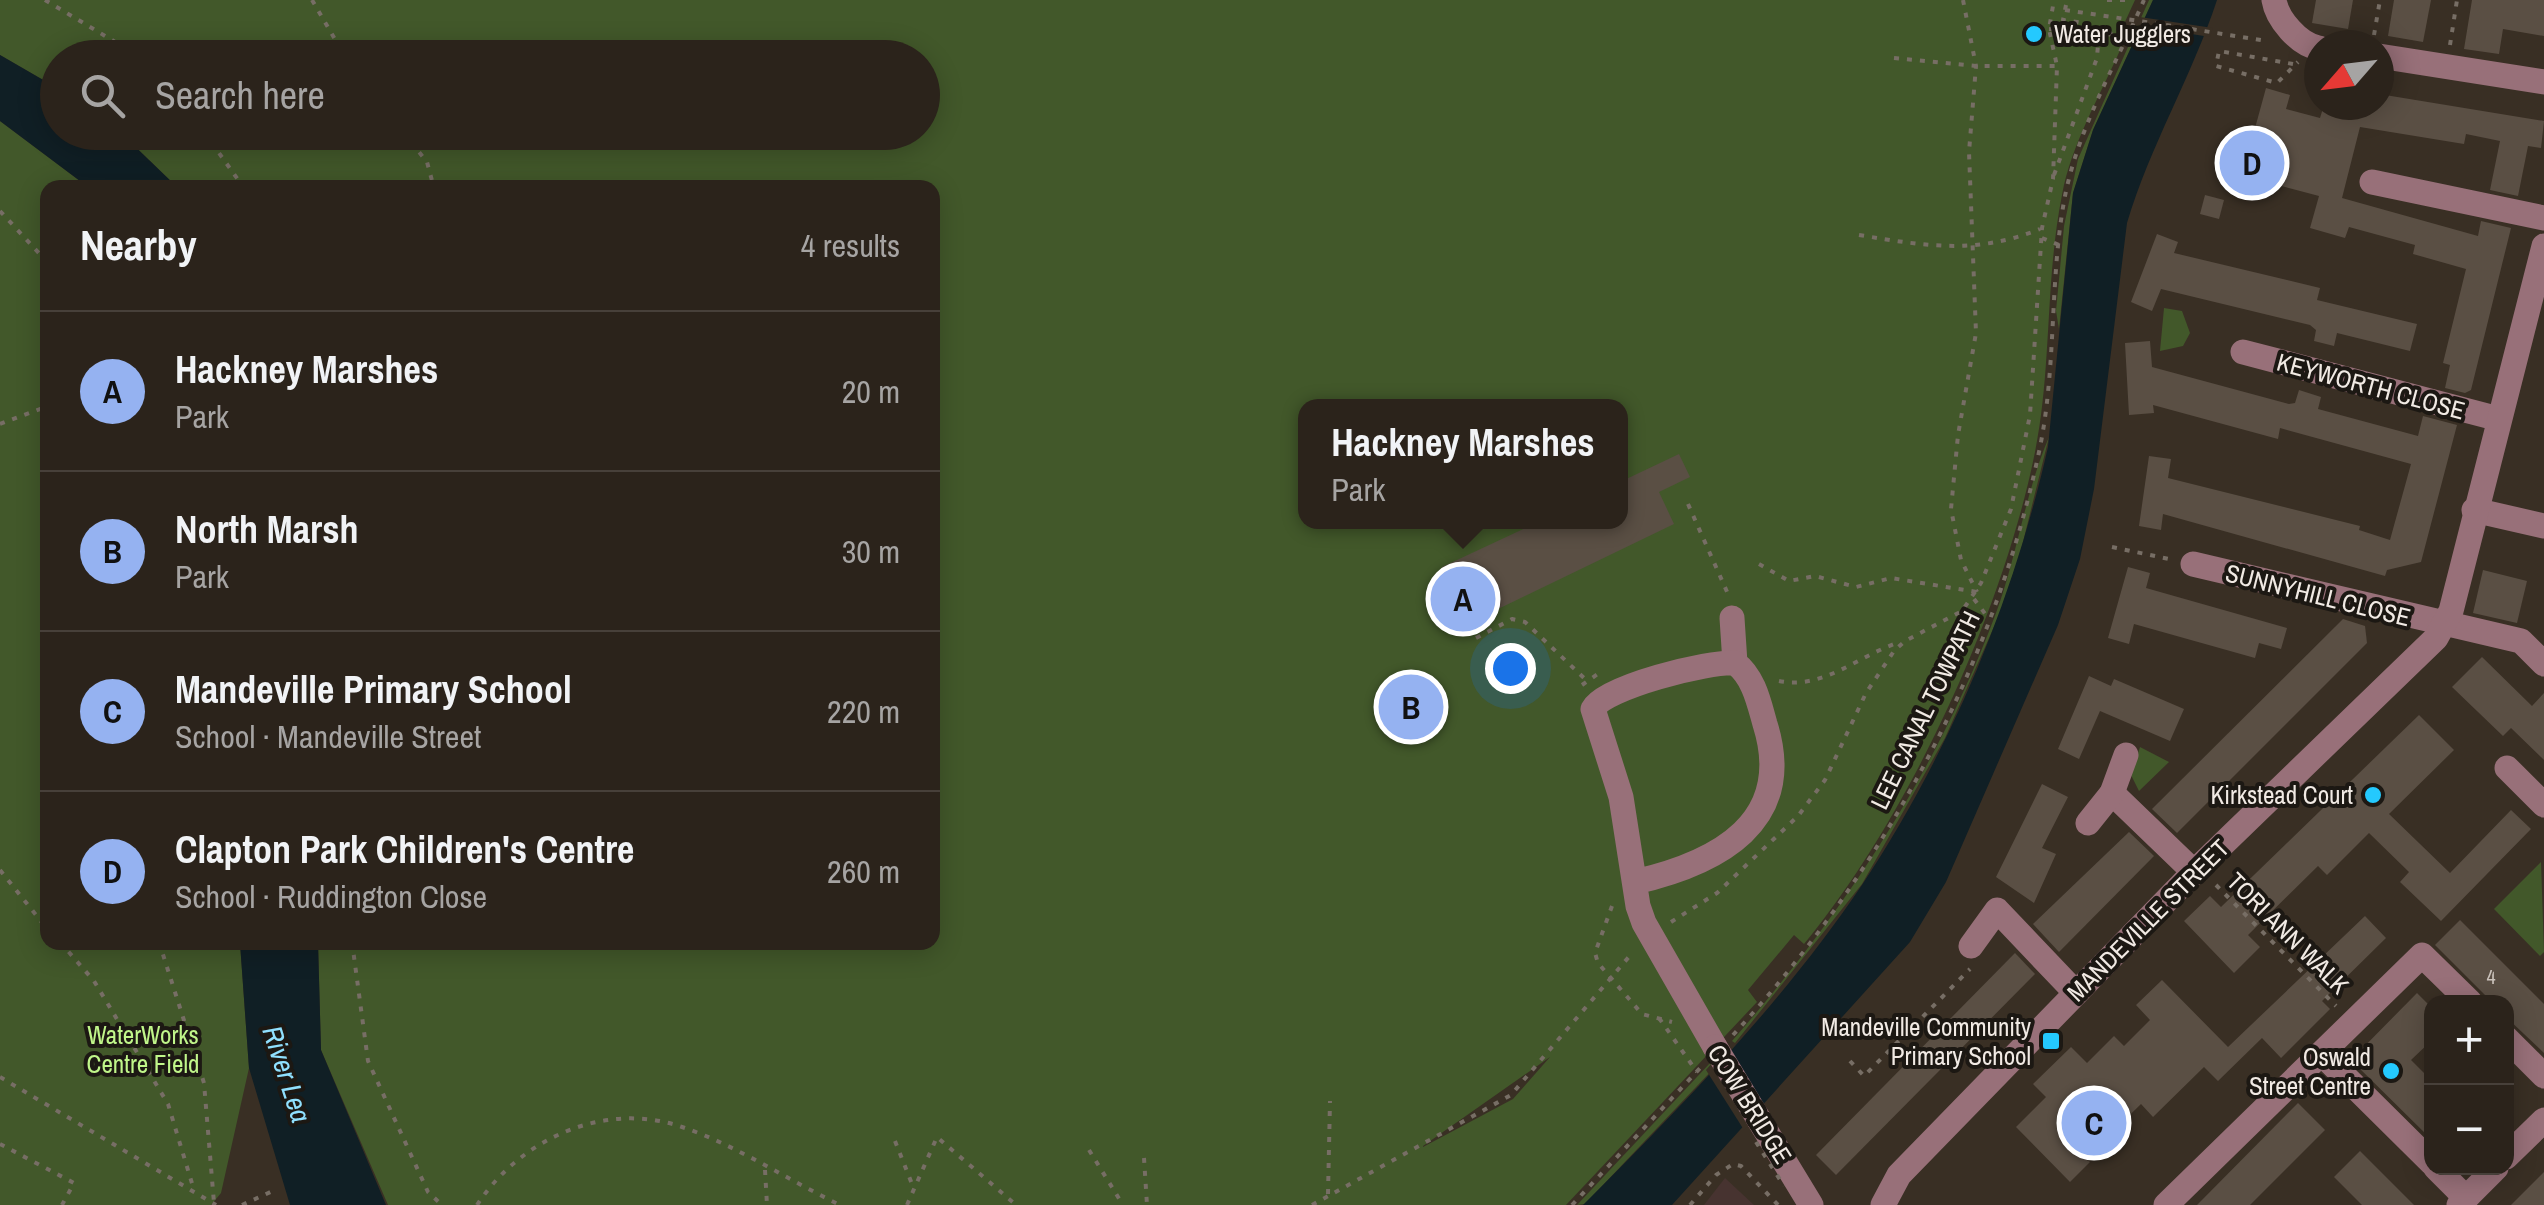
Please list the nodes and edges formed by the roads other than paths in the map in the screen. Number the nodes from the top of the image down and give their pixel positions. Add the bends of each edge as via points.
1 (2274, 0) edge
2 (2298, 46) edge
3 (2394, 49) edge
4 (2544, 82) edge
5 (2372, 182) dead end
6 (2544, 218) edge
7 (2544, 246) edge
8 (2243, 352) dead end
9 (2499, 419) junction
10 (2474, 510) junction
11 (2544, 526) edge
12 (2193, 564) road end
13 (1732, 618) road end
14 (2444, 626) junction
15 (2544, 664) edge
16 (1741, 669) junction
17 (2126, 755) dead end
18 (2507, 768) dead end
19 (2112, 793) junction
20 (2544, 806) edge
21 (2088, 823) dead end
22 (2196, 870) junction
23 (1635, 882) junction
24 (1970, 946) road end
25 (2076, 993) junction
26 (2463, 995) edge
27 (2514, 1046) edge
28 (2323, 1055) junction
29 (2544, 1076) edge
30 (2544, 1120) edge
31 (2514, 1149) edge
32 (2424, 1155) edge
33 (2442, 1175) edge
34 (2489, 1175) edge
35 (2463, 1201) edge
36 (1811, 1205) edge
37 (1883, 1205) edge
38 (2166, 1205) edge

1 - 2 street
3 - 4 street
5 - 6 street
7 - 9 street, MANDEVILLE STREET
8 - 9 street, KEYWORTH CLOSE
9 - 10 street, MANDEVILLE STREET
10 - 11 street
10 - 14 street, MANDEVILLE STREET
12 - 14 street, SUNNYHILL CLOSE
13 - 16 street
14 - 15 street, SUNNYHILL CLOSE via 2521,642
14 - 22 street, MANDEVILLE STREET via 2421,656
16 - 23 street via 1774,753 1766,803 1706,859
16 - 23 street, COW BRIDGE via 1704,666 1598,700 1593,718 1628,827
17 - 19 street
18 - 20 street
19 - 21 street
19 - 22 street
22 - 25 street, MANDEVILLE STREET
23 - 36 street, COW BRIDGE, bridge via 1648,936 1680,1013 1719,1046
24 - 25 street via 1997,910
25 - 37 street, MANDEVILLE STREET via 1900,1175
26 - 28 street via 2422,955
27 - 29 street
28 - 32 street
28 - 38 street
30 - 31 street
33 - 35 street
34 - 35 street

